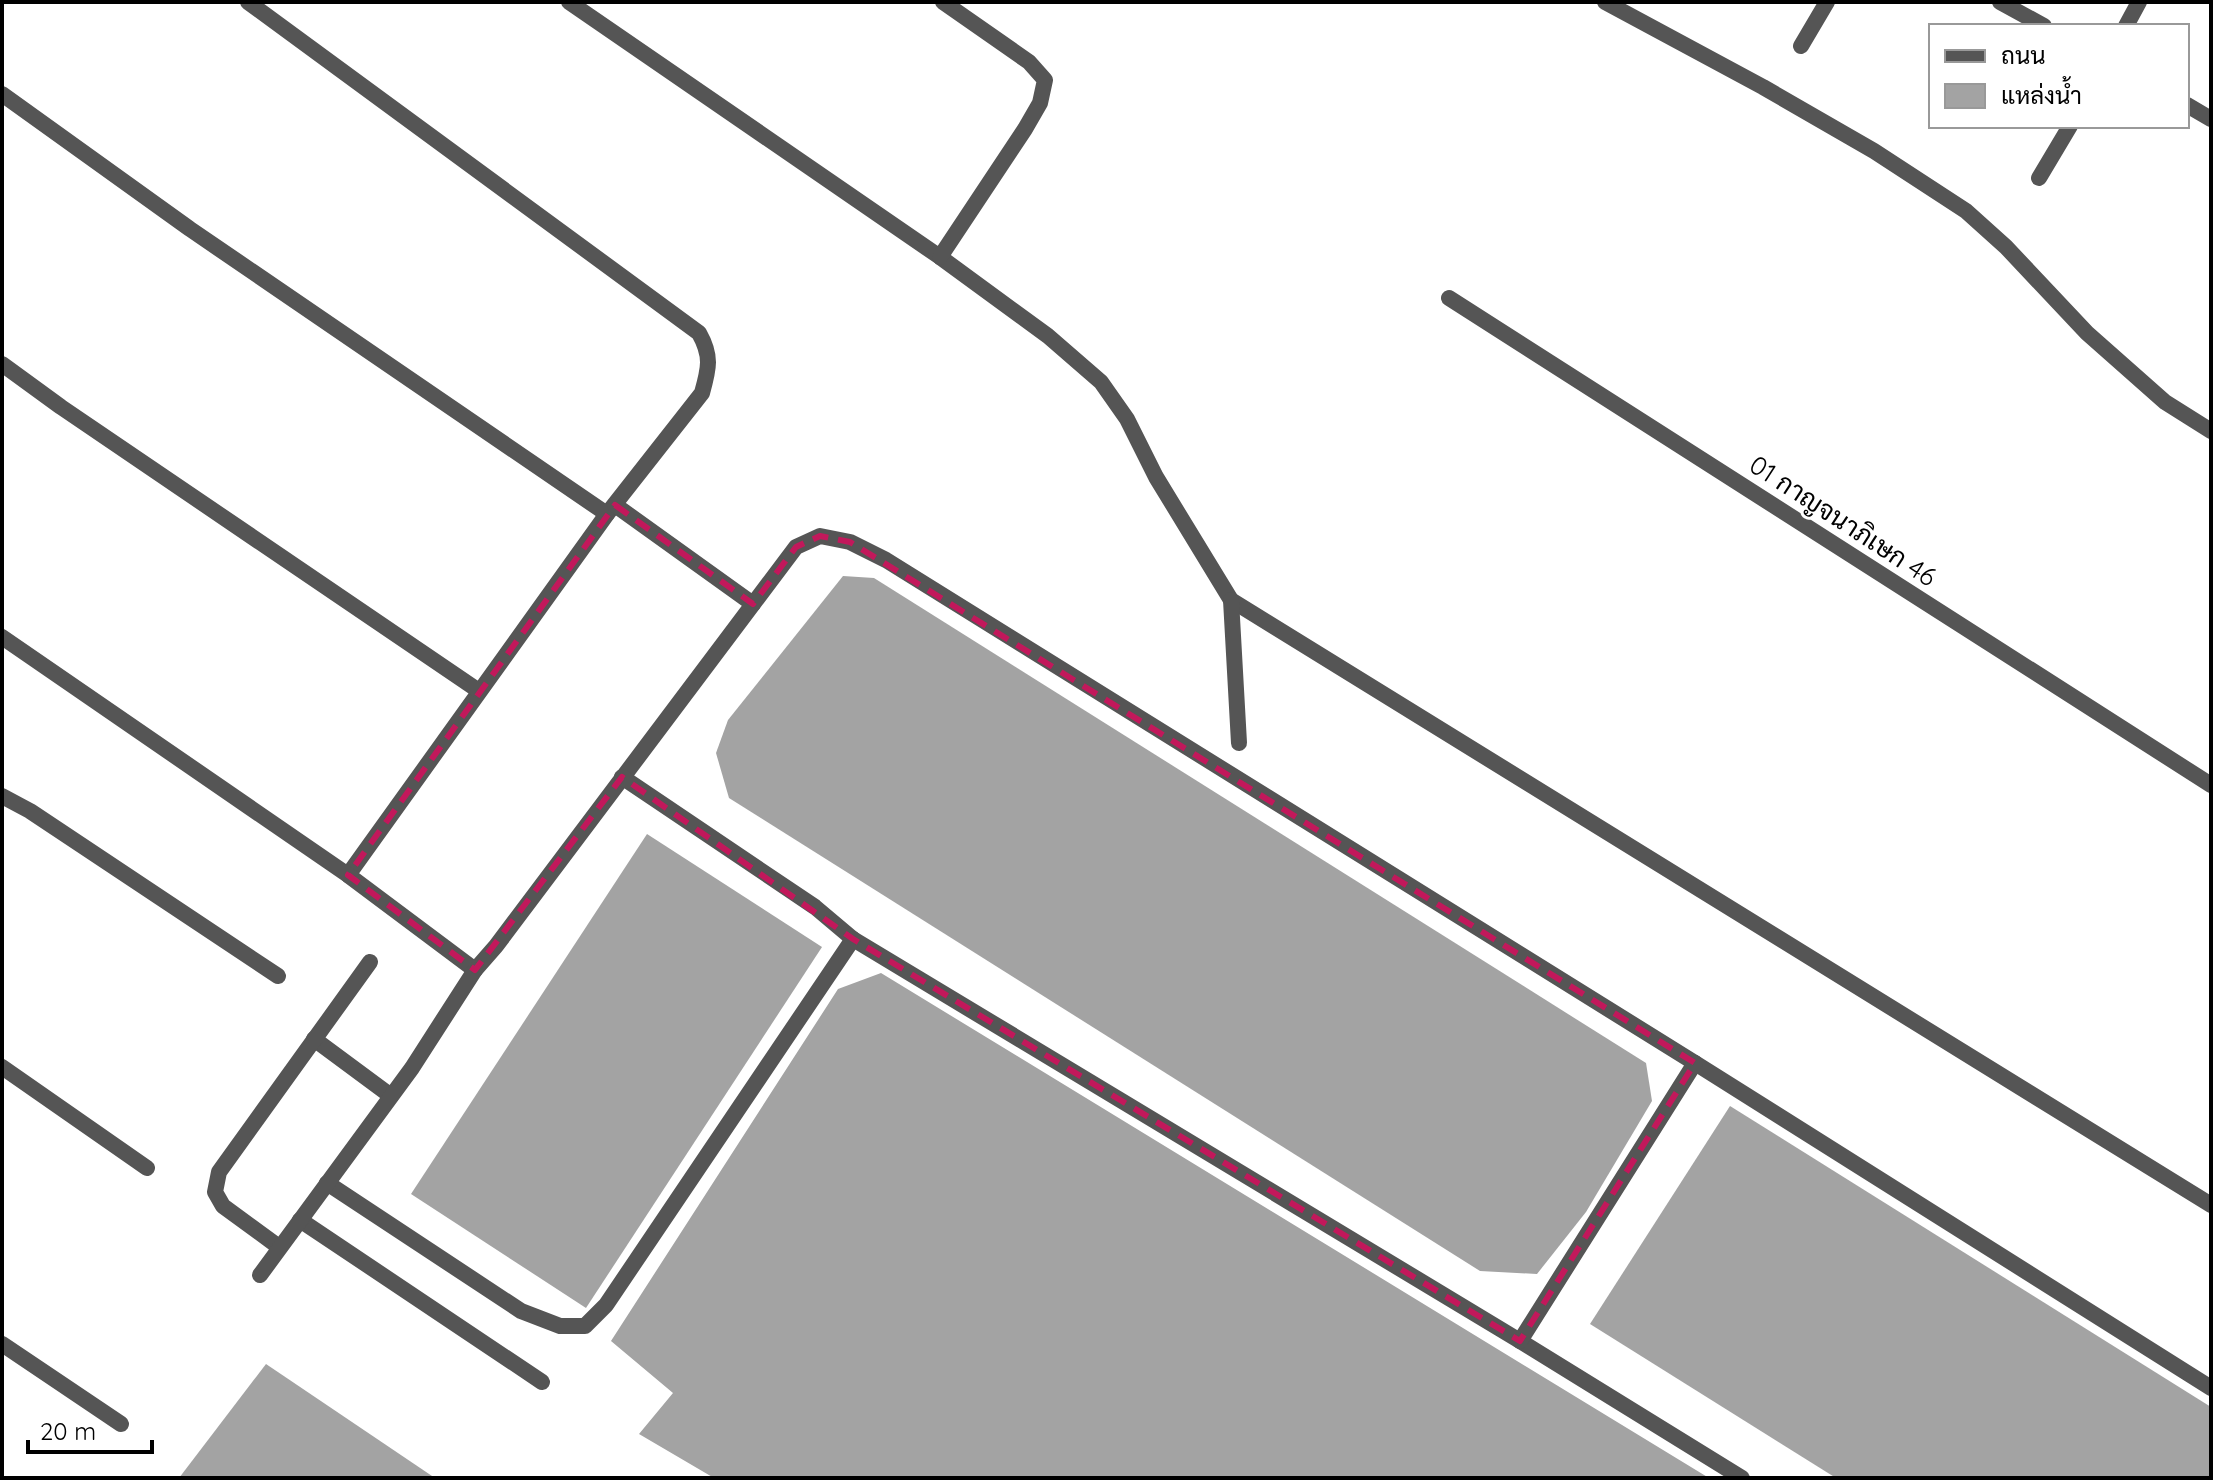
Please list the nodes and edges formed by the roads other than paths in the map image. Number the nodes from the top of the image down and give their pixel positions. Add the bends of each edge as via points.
1 (248, 2) edge
2 (569, 2) edge
3 (943, 2) edge
4 (1605, 2) edge
5 (1827, 2) edge
6 (2000, 2) edge
7 (2139, 2) edge
8 (2040, 24) edge
9 (2127, 24) edge
10 (1801, 46) dead end
11 (2, 94) edge
12 (2189, 106) edge
13 (2211, 119) edge
14 (2069, 128) edge
15 (2039, 178) dead end
16 (940, 257) junction
17 (1449, 298) dead end
18 (2, 364) edge
19 (2211, 431) edge
20 (611, 509) junction
21 (1231, 600) junction
22 (753, 604) junction
23 (2, 637) edge
24 (479, 691) junction
25 (1239, 743) dead end
26 (622, 777) junction
27 (2211, 785) edge
28 (2, 796) edge
29 (348, 875) junction
30 (853, 939) junction
31 (370, 962) dead end
32 (475, 970) junction
33 (278, 976) dead end
34 (314, 1039) junction
35 (1695, 1063) junction
36 (2, 1067) edge
37 (391, 1096) junction
38 (147, 1168) dead end
39 (327, 1183) junction
40 (2211, 1205) edge
41 (300, 1220) junction
42 (279, 1247) junction
43 (260, 1275) dead end
44 (1520, 1341) junction
45 (2, 1344) edge
46 (542, 1382) dead end
47 (2211, 1388) edge
48 (121, 1424) dead end
49 (1742, 1478) edge

1 - 20 street via 699,333 709,368 702,393
2 - 16 street
3 - 16 street via 1029,62 1045,80 1040,103 1025,129
4 - 19 street via 1862,144 1966,211 2087,333 2165,402
5 - 10 street
6 - 8 street
7 - 9 street
11 - 20 street via 190,229
12 - 13 street
14 - 15 street
16 - 21 street via 1101,382
17 - 27 street, 01 กาญจนาภิเษก 46
18 - 24 street
20 - 22 street
20 - 24 street
21 - 25 street
21 - 40 street
22 - 26 street
22 - 35 street via 796,547 820,536 850,542
23 - 29 street
24 - 29 street
26 - 30 street via 815,907
26 - 32 street
28 - 33 street
29 - 32 street
30 - 39 street via 606,1305 585,1326 560,1326 521,1311
30 - 44 street
31 - 34 street
32 - 37 street
34 - 37 street
34 - 42 street via 219,1172 215,1192 223,1206
35 - 44 street
35 - 47 street
36 - 38 street
37 - 39 street
39 - 41 street
41 - 42 street
41 - 46 street
42 - 43 street
44 - 49 street
45 - 48 street

